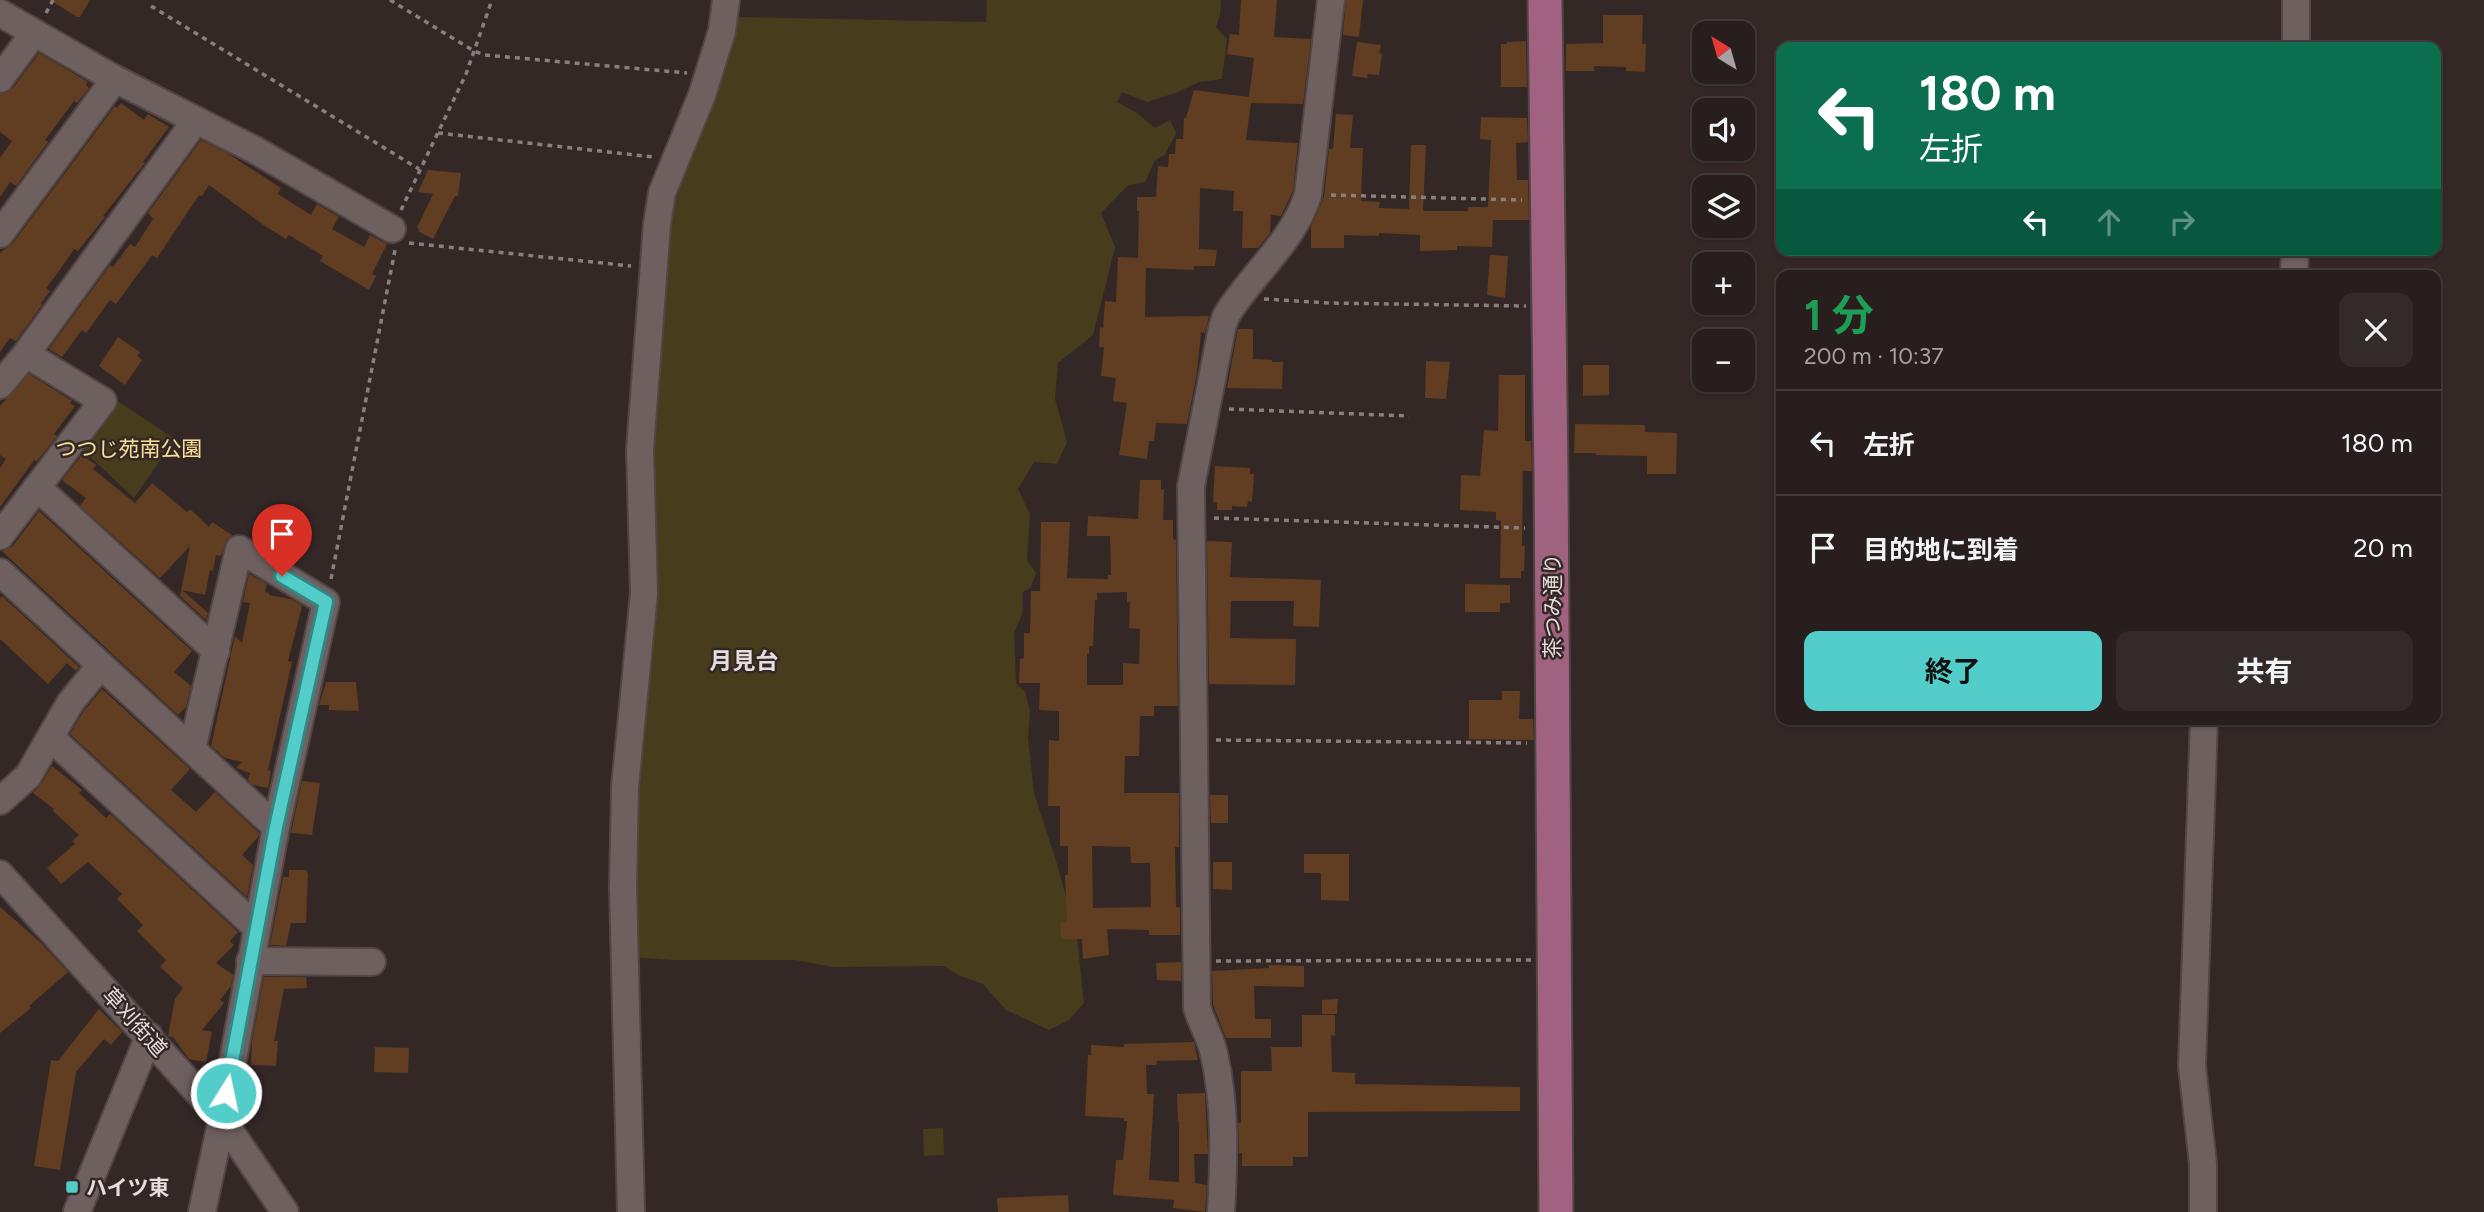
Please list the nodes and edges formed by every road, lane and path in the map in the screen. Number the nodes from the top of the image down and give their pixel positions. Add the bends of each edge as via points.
1 (390, 0) edge
2 (492, 0) edge
3 (726, 0) edge
4 (1331, 0) edge
5 (1545, 0) edge
6 (2297, 0) edge
7 (151, 6) dead end
8 (0, 13) edge
9 (34, 33) junction
10 (2296, 42) edge
11 (474, 51) junction
12 (709, 75) junction
13 (0, 79) edge
14 (115, 79) junction
15 (196, 120) junction
16 (437, 133) junction
17 (676, 160) junction
18 (419, 169) junction
19 (1308, 195) junction
20 (1548, 201) junction
21 (392, 229) joint
22 (0, 234) edge
23 (654, 269) junction
24 (1238, 299) junction
25 (1549, 307) junction
26 (26, 354) junction
27 (0, 385) edge
28 (1206, 408) junction
29 (1409, 416) dead end
30 (37, 487) junction
31 (1191, 518) junction
32 (1552, 528) junction
33 (0, 536) edge
34 (0, 572) edge
35 (326, 602) junction
36 (216, 652) junction
37 (101, 665) junction
38 (2204, 725) edge
39 (51, 738) junction
40 (1193, 740) junction
41 (1553, 744) junction
42 (192, 749) junction
43 (0, 801) edge
44 (276, 827) junction
45 (0, 874) edge
46 (256, 927) junction
47 (1554, 960) junction
48 (250, 961) junction
49 (1197, 961) junction
50 (372, 962) dead end
51 (149, 1036) junction
52 (222, 1119) junction
53 (77, 1212) edge
54 (202, 1212) edge
55 (285, 1212) edge
56 (631, 1212) edge
57 (1221, 1212) edge
58 (1556, 1212) edge
59 (2203, 1212) edge

1 - 11 path
2 - 11 path
3 - 12 street
4 - 19 street
5 - 20 main road, 茶つみ通り
6 - 10 street
7 - 18 path
8 - 9 street
9 - 13 street
9 - 14 street
11 - 12 path
11 - 16 path
12 - 17 street
14 - 15 street
14 - 22 street
15 - 21 street
15 - 26 street
16 - 17 path
16 - 18 path
17 - 23 street via 662,193
18 - 21 path
19 - 20 path
19 - 24 street via 1291,230
20 - 25 main road, 茶つみ通り
23 - 35 path via 397,241
23 - 56 street via 640,450 644,593 624,825
24 - 25 path
24 - 28 street via 1222,328
25 - 32 main road, 茶つみ通り
26 - 27 street
26 - 30 street via 103,401
28 - 29 path
28 - 31 street via 1191,486
30 - 33 street
30 - 36 street
31 - 32 path
31 - 40 street
32 - 41 main road, 茶つみ通り
34 - 37 street
35 - 36 street via 239,549
35 - 44 street
36 - 42 street
37 - 39 street via 70,703
37 - 42 street
38 - 59 street via 2192,1066 2203,1164
39 - 43 street via 28,776
39 - 46 street
40 - 41 path
40 - 49 street
41 - 47 main road, 茶つみ通り
42 - 44 street
44 - 46 street
45 - 51 street, 草刈街道
46 - 48 street
47 - 49 path
47 - 58 main road, 茶つみ通り
48 - 50 street
48 - 52 street
49 - 57 street via 1198,1008 1215,1055 1222,1117
51 - 52 street, 草刈街道
51 - 53 street
52 - 54 street
52 - 55 street, 草刈街道

